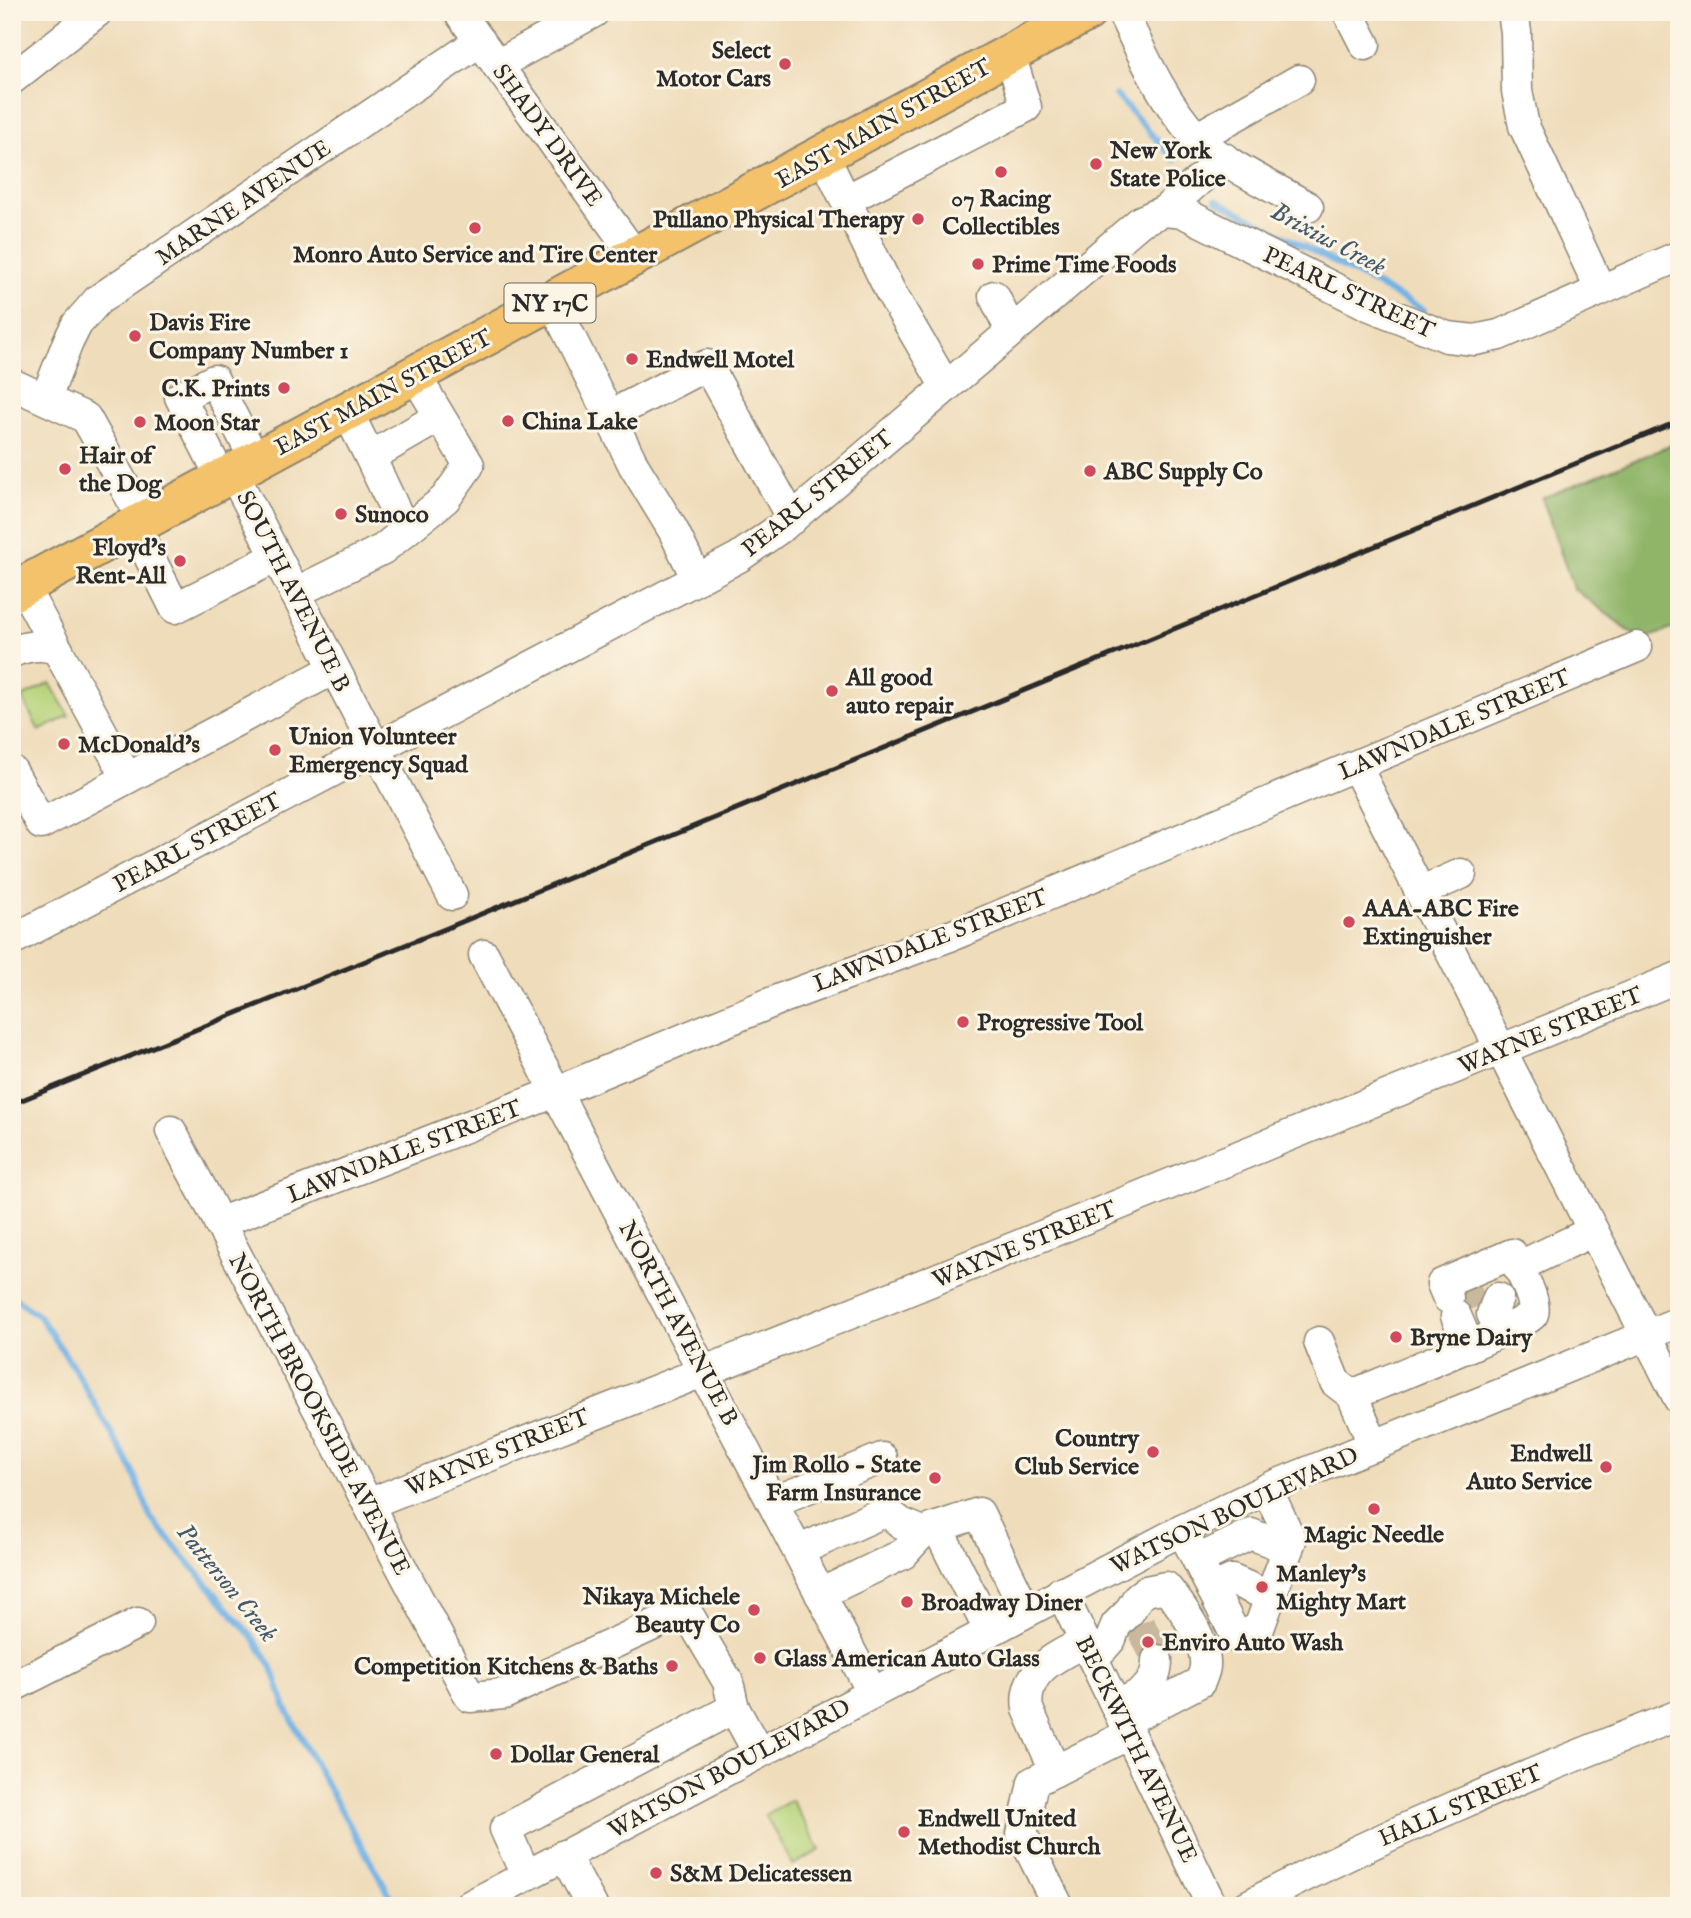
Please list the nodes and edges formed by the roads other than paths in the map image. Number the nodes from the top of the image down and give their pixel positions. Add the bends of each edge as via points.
1 (97, 12) edge
2 (459, 12) edge
3 (594, 12) edge
4 (1087, 12) edge
5 (1122, 12) edge
6 (1348, 12) edge
7 (1513, 12) edge
8 (1365, 45) dead end
9 (489, 53) junction
10 (1010, 54) junction
11 (12, 79) edge
12 (1299, 80) dead end
13 (1196, 138) junction
14 (824, 156) junction
15 (1224, 158) junction
16 (846, 200) junction
17 (1308, 207) dead end
18 (1164, 211) junction
19 (1679, 256) edge
20 (636, 257) junction
21 (1600, 289) junction
22 (994, 296) dead end
23 (553, 302) junction
24 (1011, 331) junction
25 (415, 375) junction
26 (12, 384) edge
27 (946, 387) junction
28 (46, 398) junction
29 (347, 411) junction
30 (609, 415) junction
31 (439, 417) junction
32 (370, 457) junction
33 (237, 470) junction
34 (792, 519) junction
35 (139, 524) junction
36 (405, 531) junction
37 (276, 557) junction
38 (697, 579) junction
39 (18, 589) edge
40 (295, 593) junction
41 (1637, 647) dead end
42 (58, 650) junction
43 (12, 652) edge
44 (334, 668) junction
45 (376, 750) junction
46 (1356, 766) junction
47 (12, 771) edge
48 (127, 778) junction
49 (1461, 874) dead end
50 (1420, 892) junction
51 (452, 895) dead end
52 (13, 938) edge
53 (484, 955) dead end
54 (1679, 977) edge
55 (1501, 1050) junction
56 (558, 1091) junction
57 (171, 1131) dead end
58 (219, 1223) junction
59 (1593, 1231) junction
60 (1518, 1267) junction
61 (1478, 1301) junction
62 (1679, 1322) edge
63 (1647, 1335) junction
64 (1319, 1342) dead end
65 (704, 1370) junction
66 (1352, 1395) junction
67 (1679, 1399) edge
68 (1374, 1446) junction
69 (882, 1458) dead end
70 (1267, 1489) junction
71 (773, 1502) junction
72 (368, 1504) junction
73 (930, 1530) junction
74 (1182, 1530) junction
75 (798, 1551) junction
76 (1284, 1559) junction
77 (1208, 1580) junction
78 (1062, 1592) junction
79 (820, 1594) junction
80 (1268, 1602) junction
81 (1026, 1611) junction
82 (138, 1623) dead end
83 (989, 1630) junction
84 (1089, 1649) junction
85 (1149, 1672) dead end
86 (12, 1687) edge
87 (872, 1692) junction
88 (734, 1708) junction
89 (1679, 1715) edge
90 (1123, 1721) junction
91 (758, 1752) junction
92 (1044, 1777) junction
93 (564, 1855) junction
94 (526, 1875) junction
95 (469, 1906) edge
96 (592, 1906) edge
97 (1058, 1906) edge
98 (1212, 1906) edge
99 (1247, 1906) edge

1 - 11 street
2 - 9 street, SHADY DRIVE
3 - 9 street, MARNE AVENUE
4 - 10 main road, EAST MAIN STREET / NY 17C
5 - 13 street via 1165,98
6 - 8 street
7 - 21 street via 1517,90 1524,126
9 - 20 street, SHADY DRIVE
9 - 28 street, MARNE AVENUE via 98,300 68,342
10 - 14 main road, EAST MAIN STREET / NY 17C
10 - 16 street via 1026,107
12 - 13 street
13 - 15 street
14 - 16 street
14 - 20 main road, EAST MAIN STREET / NY 17C
15 - 17 street
15 - 18 street
16 - 27 street via 888,287
18 - 21 street, PEARL STREET via 1184,213 1368,305 1447,337 1475,340 1499,335
18 - 24 street, PEARL STREET via 1141,220
19 - 21 street, PEARL STREET
20 - 23 main road, EAST MAIN STREET / NY 17C
22 - 24 street
23 - 25 main road, EAST MAIN STREET / NY 17C
23 - 30 street
24 - 27 street, PEARL STREET
25 - 29 main road, EAST MAIN STREET / NY 17C
25 - 31 street
26 - 28 street
27 - 34 street, PEARL STREET
28 - 35 street via 86,418
29 - 32 street
29 - 33 main road, EAST MAIN STREET / NY 17C
30 - 34 street via 707,365
30 - 38 street
31 - 32 street
31 - 36 street via 468,465 445,499
32 - 36 street
33 - 35 main road, EAST MAIN STREET / NY 17C
33 - 37 street, SOUTH AVENUE B
34 - 38 street, PEARL STREET
35 - 37 street via 175,608
35 - 39 main road, EAST MAIN STREET / NY 17C
36 - 40 street via 383,549
37 - 40 street, SOUTH AVENUE B
38 - 45 street, PEARL STREET
39 - 42 street
40 - 44 street, SOUTH AVENUE B
41 - 46 street, LAWNDALE STREET via 1425,747
42 - 43 street via 36,645
42 - 48 street
44 - 45 street, SOUTH AVENUE B
44 - 48 street
45 - 51 street, SOUTH AVENUE B
45 - 52 street, PEARL STREET
46 - 50 street
46 - 56 street, LAWNDALE STREET via 958,933 780,999
47 - 48 street via 41,824
49 - 50 street
50 - 55 street
53 - 56 street, NORTH AVENUE B
54 - 55 street, WAYNE STREET
55 - 59 street
55 - 65 street, WAYNE STREET
56 - 58 street, LAWNDALE STREET
56 - 65 street, NORTH AVENUE B
57 - 58 street, NORTH BROOKSIDE AVENUE
58 - 72 street, NORTH BROOKSIDE AVENUE
59 - 60 street
59 - 63 street
60 - 61 street via 1512,1254
60 - 61 street via 1534,1303 1529,1320
61 - 66 street via 1469,1346
62 - 63 street, WATSON BOULEVARD
63 - 67 street
63 - 68 street, WATSON BOULEVARD via 1483,1414
64 - 66 street via 1335,1382
65 - 71 street, NORTH AVENUE B
65 - 72 street, WAYNE STREET
66 - 68 street
68 - 70 street, WATSON BOULEVARD
69 - 71 street
70 - 74 street, WATSON BOULEVARD
70 - 76 street via 1291,1541
71 - 75 street, NORTH AVENUE B
72 - 88 street, NORTH BROOKSIDE AVENUE via 470,1697 504,1694 673,1616 688,1614 728,1682
73 - 75 street via 901,1523 887,1511
73 - 79 street via 903,1554
73 - 81 street via 979,1513
73 - 83 street
74 - 77 street
74 - 78 street, WATSON BOULEVARD
75 - 79 street, NORTH AVENUE B
76 - 77 street via 1251,1534
76 - 80 street
77 - 80 street via 1232,1580
77 - 80 street via 1237,1638 1259,1628
78 - 81 street, WATSON BOULEVARD
78 - 84 street, BECKWITH AVENUE
79 - 87 street, NORTH AVENUE B
81 - 83 street, WATSON BOULEVARD
82 - 86 street
83 - 87 street, WATSON BOULEVARD
84 - 90 street, BECKWITH AVENUE
84 - 90 street via 1103,1648 1116,1625 1132,1618 1146,1591 1166,1587 1196,1633 1205,1655 1200,1682
84 - 92 street via 1045,1665 1028,1687 1028,1709
85 - 90 street
87 - 91 street, WATSON BOULEVARD
88 - 91 street
88 - 94 street via 505,1829
89 - 99 street, HALL STREET via 1398,1829
90 - 92 street
90 - 98 street, BECKWITH AVENUE
91 - 93 street, WATSON BOULEVARD
92 - 97 street via 1022,1834
93 - 94 street, WATSON BOULEVARD
93 - 96 street
94 - 95 street, WATSON BOULEVARD

